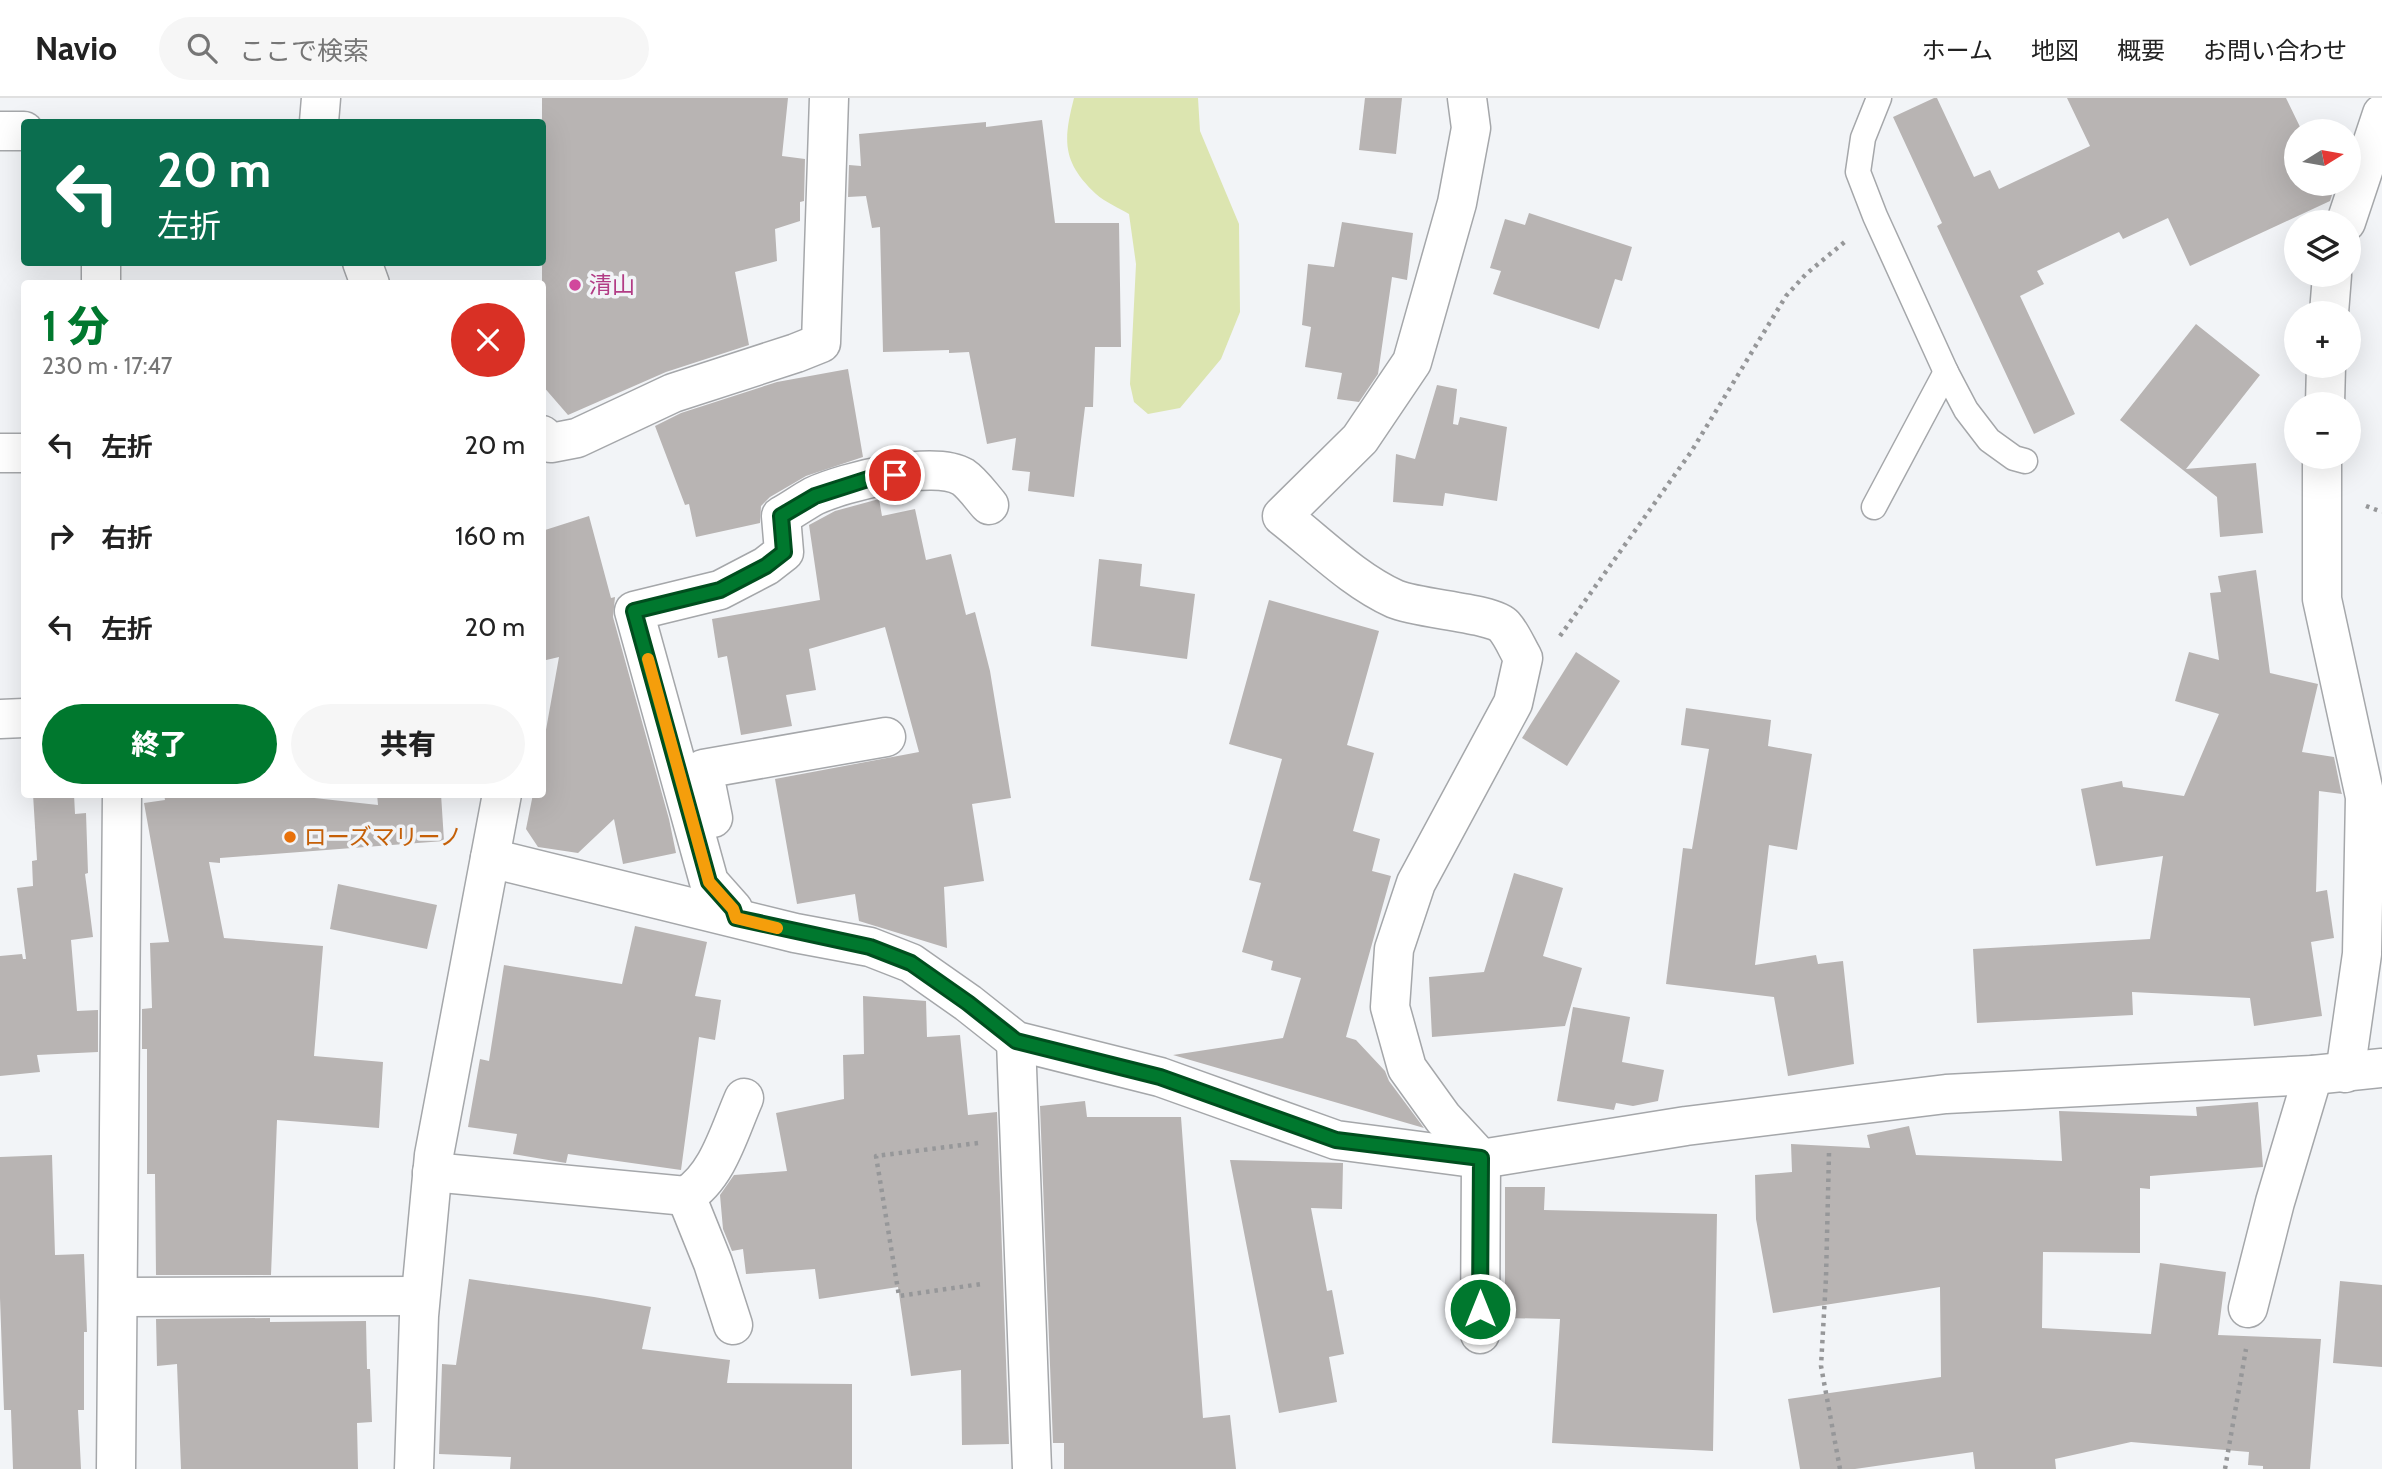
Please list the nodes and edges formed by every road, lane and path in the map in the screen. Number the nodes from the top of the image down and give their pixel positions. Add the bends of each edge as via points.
1 (321, 98) edge
2 (828, 98) edge
3 (1467, 98) edge
4 (1879, 98) edge
5 (2382, 114) edge
6 (319, 119) edge
7 (0, 131) edge
8 (21, 131) edge
9 (2350, 210) edge
10 (1875, 216) junction
11 (1946, 372) junction
12 (546, 439) edge
13 (0, 453) edge
14 (21, 453) edge
15 (2025, 461) dead end
16 (2322, 469) edge
17 (989, 505) dead end
18 (1874, 507) dead end
19 (1554, 646) dead end
20 (21, 718) edge
21 (0, 719) edge
22 (886, 737) dead end
23 (122, 798) edge
24 (501, 798) edge
25 (2373, 800) edge
26 (490, 858) junction
27 (735, 914) junction
28 (1016, 1041) junction
29 (2347, 1072) edge
30 (744, 1098) dead end
31 (1830, 1109) junction
32 (1020, 1138) junction
33 (1481, 1158) junction
34 (432, 1172) junction
35 (686, 1196) junction
36 (1026, 1277) junction
37 (420, 1296) junction
38 (118, 1297) junction
39 (2248, 1308) joint
40 (733, 1325) dead end
41 (1480, 1334) dead end
42 (116, 1469) edge
43 (414, 1469) edge
44 (1032, 1469) edge
45 (1840, 1469) edge
46 (2225, 1469) edge

1 - 6 street
2 - 12 street via 821,343 673,393 577,438 551,443
3 - 33 street via 1471,128 1457,203 1412,362 1360,439 1282,516 1358,577 1396,599 1503,624 1523,658 1514,703 1416,883 1394,949 1390,1007 1407,1069 1443,1118
4 - 10 lane via 1863,138 1858,172
5 - 9 street
7 - 8 street
10 - 11 lane
10 - 19 path via 1786,296 1691,452
11 - 15 lane via 1989,440
11 - 18 lane
13 - 14 street
16 - 25 street via 2322,599
17 - 27 street via 964,478 945,470 868,479 815,496 781,516 784,552 766,566 720,590 634,611 709,882
20 - 21 street
22 - 27 street via 703,769
23 - 38 street
24 - 26 street
25 - 29 street via 2362,954
26 - 27 street
26 - 34 street
27 - 28 street via 870,947 911,963
28 - 32 street
28 - 33 street via 1160,1077 1336,1140
29 - 31 street via 1946,1094
29 - 39 street via 2276,1202
30 - 35 street via 710,1174
31 - 33 street
31 - 45 path via 1821,1366
32 - 36 street
32 - 36 path via 876,1156 899,1296
33 - 41 street
34 - 35 street
34 - 37 street
35 - 40 street
36 - 44 street
37 - 38 street
37 - 43 street
38 - 42 street
39 - 46 path via 2250,1329

